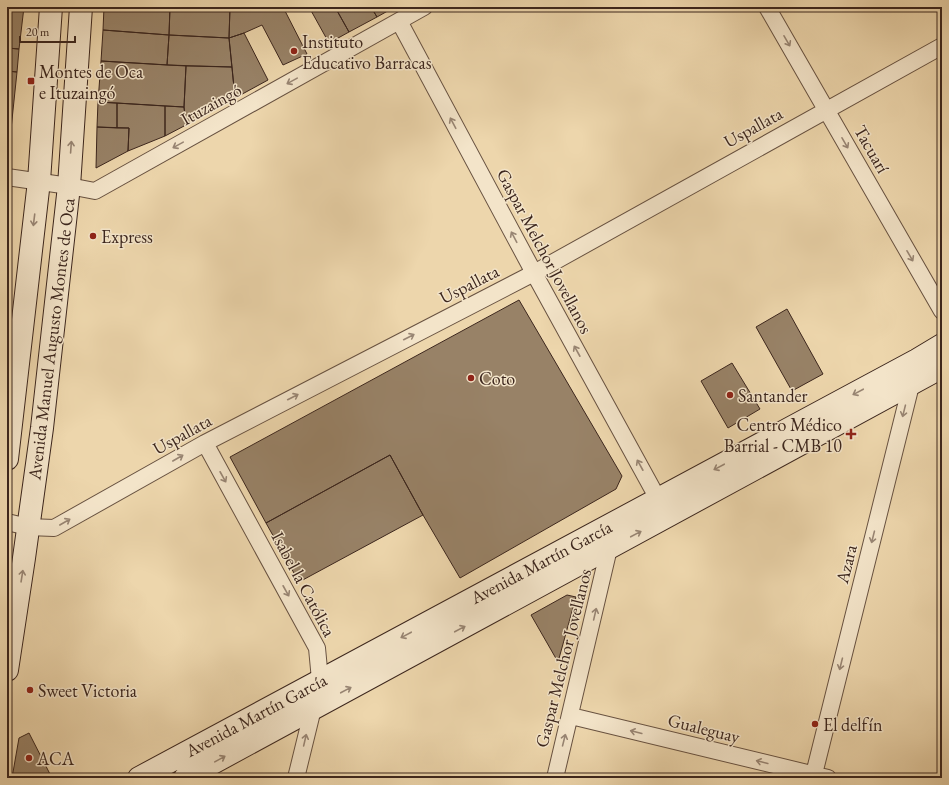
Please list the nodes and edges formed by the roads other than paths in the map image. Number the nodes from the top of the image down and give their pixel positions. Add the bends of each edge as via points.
1 (51, 7) edge
2 (81, 7) edge
3 (424, 7) edge
4 (767, 7) edge
5 (399, 21) junction
6 (942, 46) edge
7 (826, 109) junction
8 (7, 177) edge
9 (39, 181) junction
10 (69, 186) junction
11 (534, 273) junction
12 (942, 311) edge
13 (942, 345) edge
14 (917, 360) junction
15 (942, 367) edge
16 (911, 384) junction
17 (204, 443) junction
18 (7, 459) edge
19 (663, 508) junction
20 (7, 522) edge
21 (613, 524) junction
22 (28, 527) junction
23 (611, 548) junction
24 (7, 670) edge
25 (320, 680) junction
26 (312, 709) junction
27 (571, 716) junction
28 (818, 777) edge
29 (139, 778) edge
30 (185, 778) edge
31 (296, 778) edge
32 (555, 778) edge

1 - 9 main road, Avenida Manuel Augusto Montes de Oca
10 -> 2 main road, Avenida Manuel Augusto Montes de Oca
3 - 5 street, Ituzaingó
4 -> 7 street, Tacuarí
5 -> 10 street, Ituzaingó via 95,192
11 -> 5 street, Gaspar Melchor Jovellanos
6 - 7 street, Uspallata
7 - 11 street, Uspallata
7 -> 12 street, Tacuarí
8 - 9 street, Ituzaingó
9 - 10 street, Ituzaingó
9 -> 18 main road, Avenida Manuel Augusto Montes de Oca
10 - 22 main road, Avenida Manuel Augusto Montes de Oca via 42,428
17 -> 11 street, Uspallata
19 -> 11 street, Gaspar Melchor Jovellanos
13 - 14 main road, Avenida Martín García
14 - 16 street, Azara
14 -> 19 main road, Avenida Martín García
15 - 16 main road, Avenida Martín García
16 - 19 main road, Avenida Martín García
16 -> 28 street, Azara
22 -> 17 street, Uspallata via 54,528
17 -> 25 street, Isabel la Católica via 317,648
19 - 21 main road, Avenida Martín García
23 -> 19 main road, Avenida Martín García
20 - 22 street, Uspallata
21 - 23 street, Gaspar Melchor Jovellanos
21 -> 25 main road, Avenida Martín García
24 -> 22 main road, Avenida Manuel Augusto Montes de Oca
26 -> 23 main road, Avenida Martín García
27 -> 23 street, Gaspar Melchor Jovellanos
25 - 26 street, Isabel la Católica
25 - 29 main road, Avenida Martín García
30 -> 26 main road, Avenida Martín García
31 -> 26 street, Isabel la Católica
28 -> 27 street, Gualeguay
32 -> 27 street, Gaspar Melchor Jovellanos

